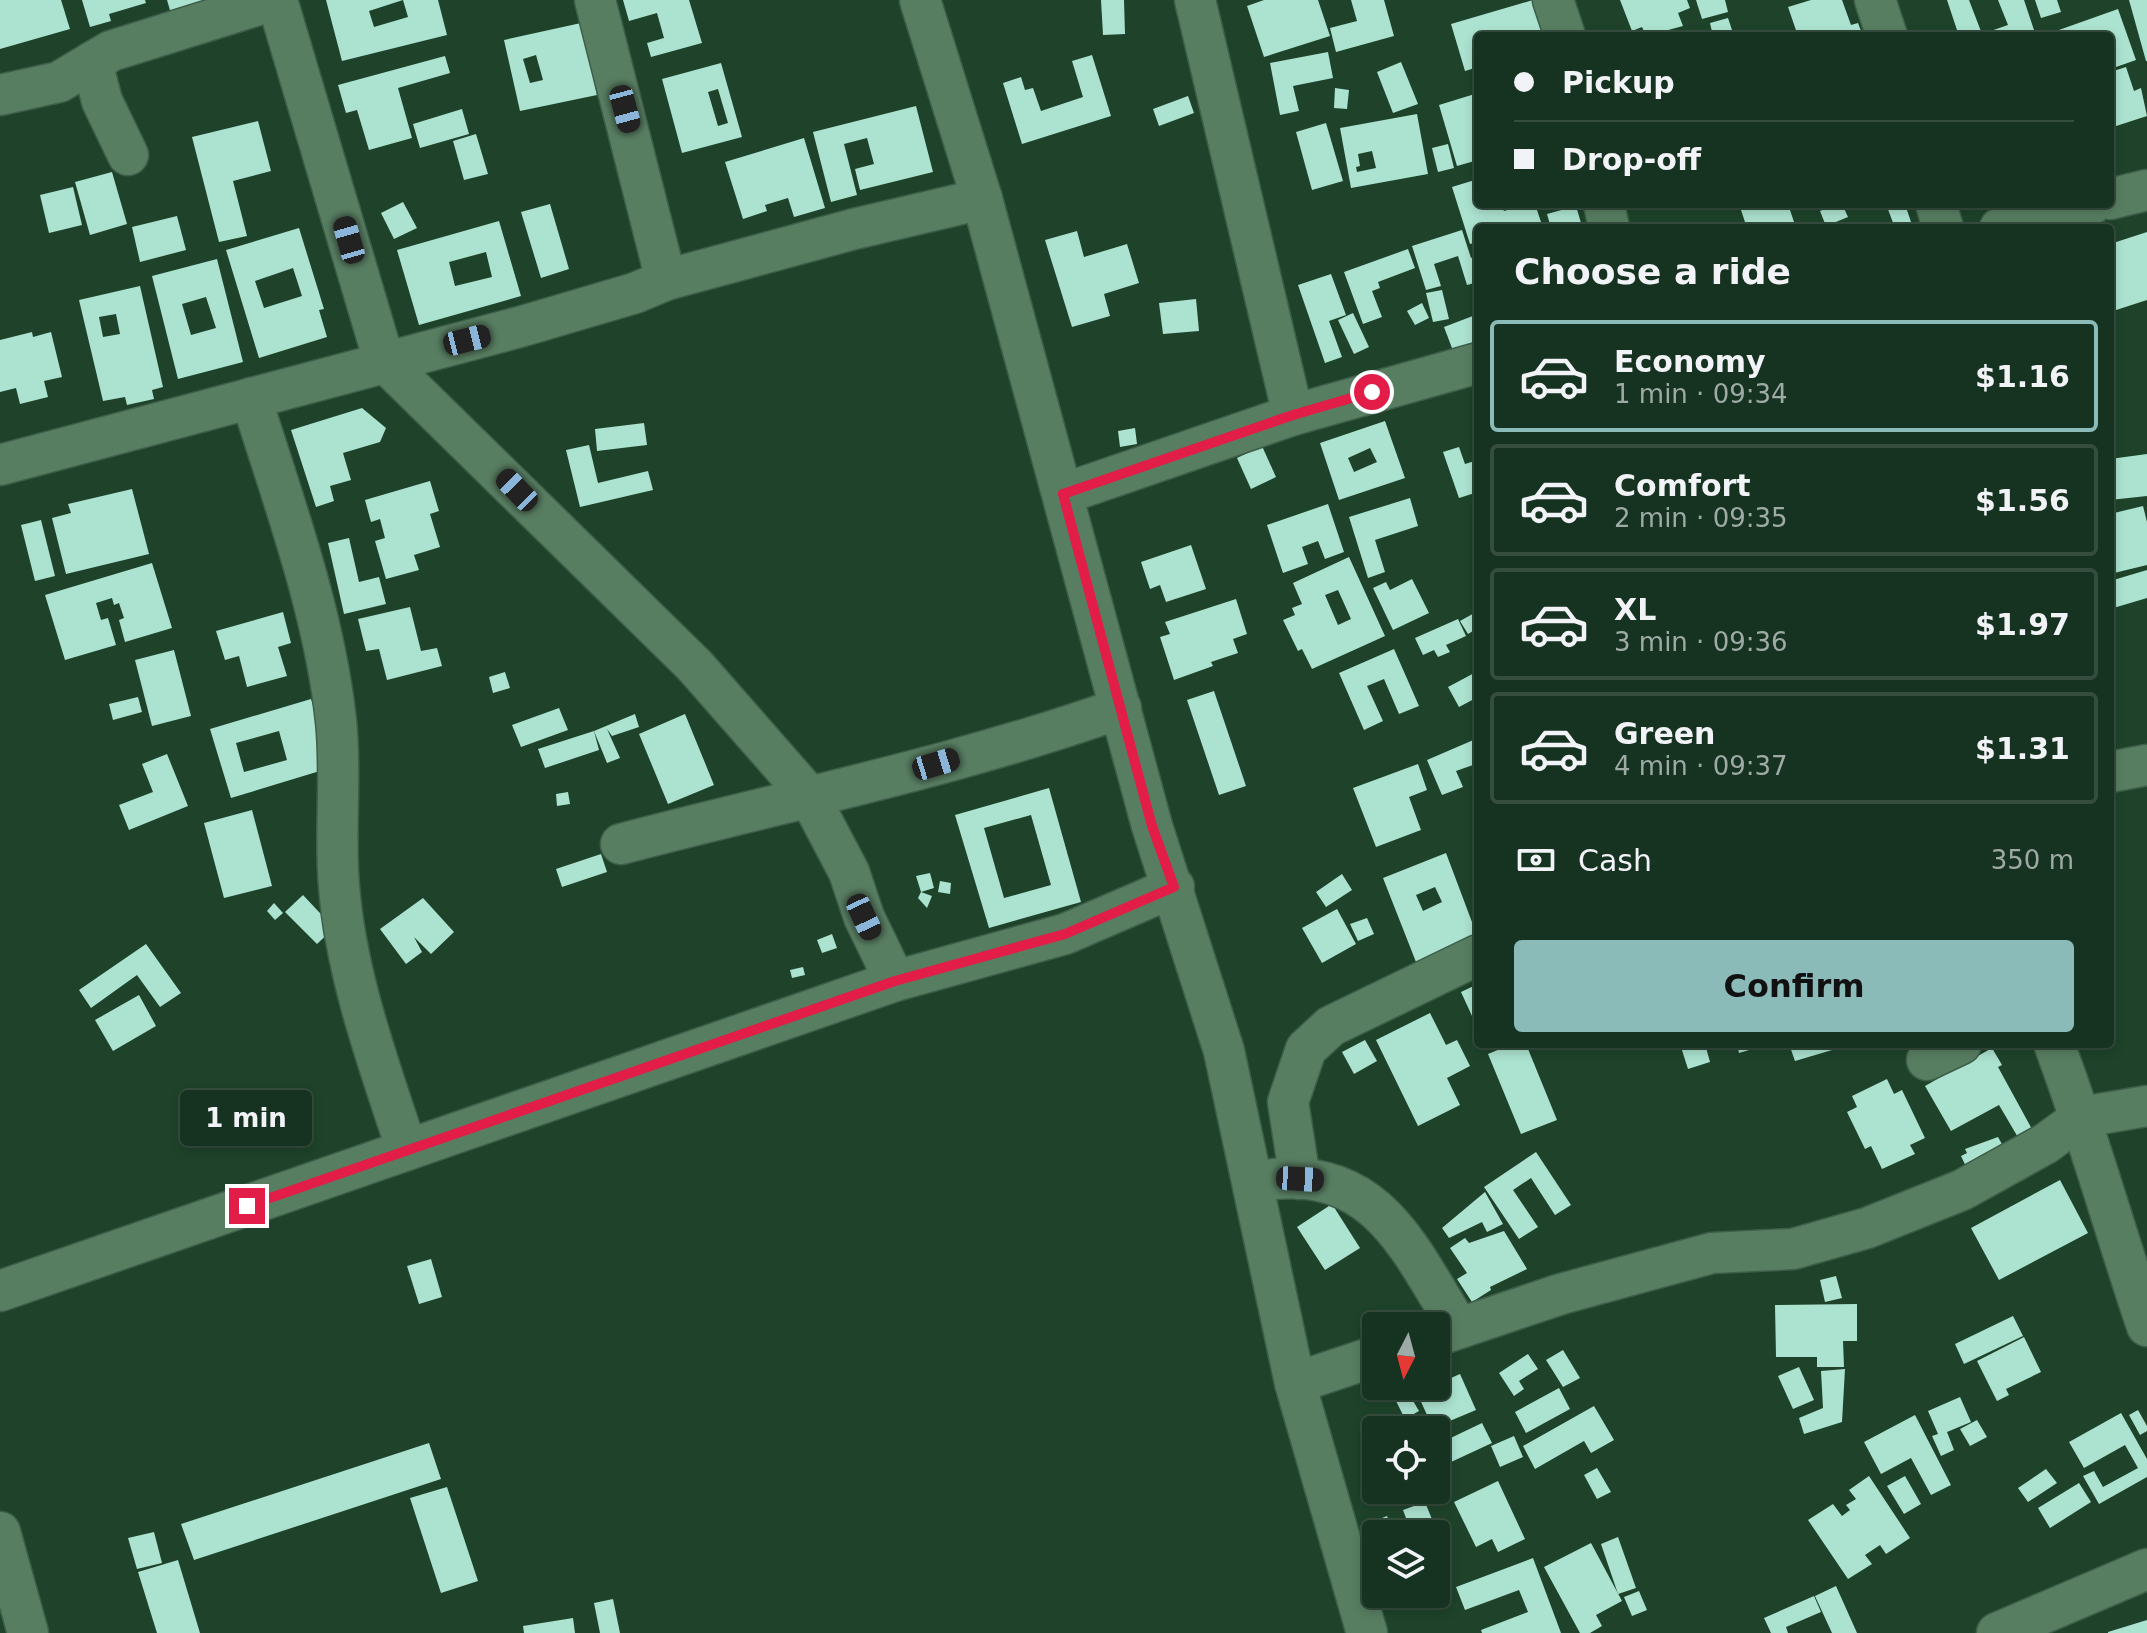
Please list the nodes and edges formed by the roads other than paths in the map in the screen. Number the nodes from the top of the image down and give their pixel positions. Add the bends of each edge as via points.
1 (276, 0) edge
2 (595, 0) edge
3 (920, 0) edge
4 (1195, 0) edge
5 (1553, 0) edge
6 (1875, 0) edge
7 (1564, 32) edge
8 (1886, 32) edge
9 (92, 62) junction
10 (0, 95) edge
11 (128, 155) dead end
12 (2147, 190) edge
13 (2114, 198) edge
14 (982, 199) junction
15 (2077, 208) edge
16 (2015, 224) edge
17 (666, 280) junction
18 (384, 361) junction
19 (1474, 364) edge
20 (251, 398) junction
21 (1293, 415) junction
22 (0, 465) edge
23 (1063, 494) junction
24 (1121, 708) junction
25 (2147, 765) edge
26 (2114, 771) edge
27 (809, 796) junction
28 (621, 844) dead end
29 (1174, 887) junction
30 (1474, 957) edge
31 (895, 981) junction
32 (2056, 1048) edge
33 (2147, 1106) edge
34 (2082, 1117) junction
35 (407, 1150) junction
36 (1300, 1179) junction
37 (1252, 1182) junction
38 (0, 1291) edge
39 (1438, 1312) edge
40 (2147, 1326) edge
41 (1450, 1331) edge
42 (1362, 1361) edge
43 (1295, 1383) junction
44 (0, 1532) edge
45 (2147, 1569) edge
46 (28, 1633) edge
47 (1367, 1633) edge
48 (1997, 1633) edge

1 - 9 street via 111,51
1 - 18 street
2 - 17 street
3 - 14 street
4 - 21 street
5 - 7 street
6 - 8 street
9 - 10 street via 59,82
9 - 11 street via 102,101
12 - 13 street
14 - 17 street
14 - 23 street
15 - 16 street
17 - 18 street via 523,326
18 - 20 street
18 - 27 street via 695,666
19 - 21 street
20 - 22 street
20 - 35 street via 300,554 326,661 336,721 338,873 345,932 377,1061
21 - 23 street
23 - 24 street
24 - 27 street via 894,777
24 - 29 street
25 - 26 street
27 - 28 street
27 - 31 street via 849,872
29 - 31 street via 1065,934
29 - 37 street via 1224,1051
30 - 36 street via 1331,1026 1306,1049 1288,1102
31 - 35 street
32 - 34 street
33 - 34 street
34 - 40 street
34 - 41 street via 1962,1190 1867,1228 1793,1249 1712,1253
35 - 38 street
36 - 37 street
36 - 39 street via 1350,1190 1376,1206 1394,1225
37 - 43 street
42 - 43 street
43 - 47 street
44 - 46 street
45 - 48 street

